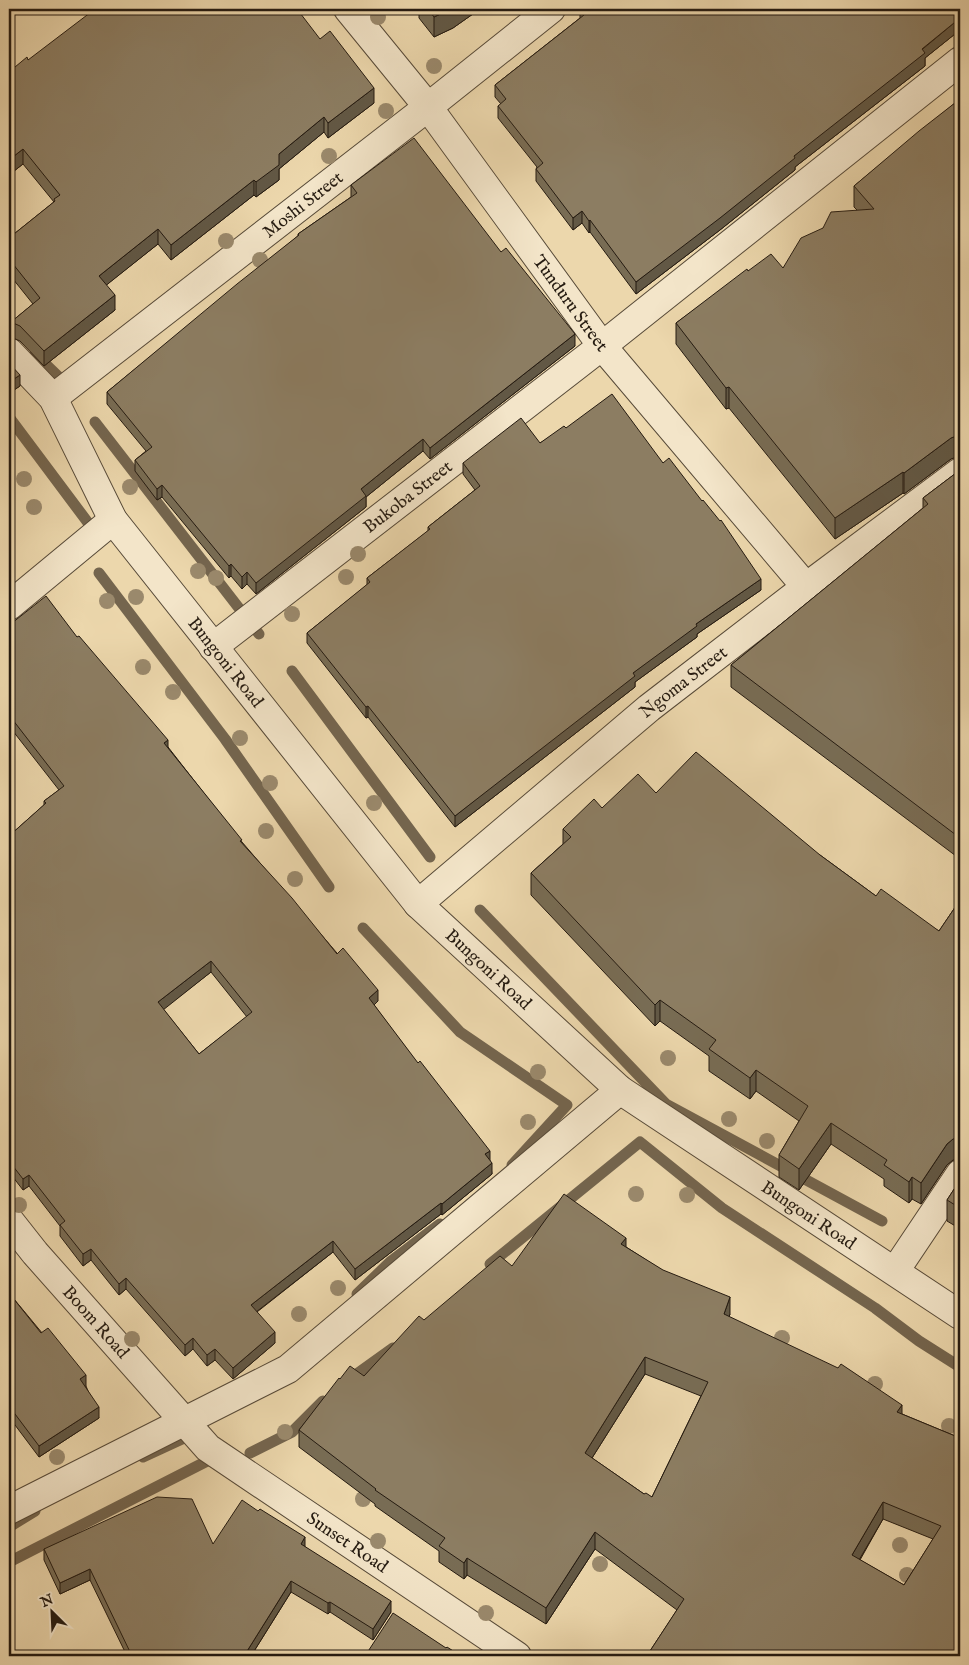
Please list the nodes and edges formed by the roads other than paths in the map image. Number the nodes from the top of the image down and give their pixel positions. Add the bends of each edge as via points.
1 (348, 9) edge
2 (551, 9) edge
3 (960, 61) edge
4 (428, 107) junction
5 (602, 346) junction
6 (9, 352) edge
7 (53, 398) junction
8 (960, 472) edge
9 (113, 520) junction
10 (806, 587) junction
11 (9, 606) edge
12 (213, 647) junction
13 (418, 904) junction
14 (620, 1090) junction
15 (960, 1174) edge
16 (9, 1220) edge
17 (895, 1271) junction
18 (960, 1315) edge
19 (186, 1421) junction
20 (9, 1510) edge
21 (517, 1656) edge

1 - 4 street, Tunduru Street
2 - 4 street, Moshi Street
3 - 5 street, Bukoba Street
4 - 5 street, Tunduru Street
4 - 7 street, Moshi Street
5 - 10 street, Tunduru Street
5 - 12 street, Bukoba Street
6 - 7 street, Bungoni Road
7 - 9 street, Bungoni Road
8 - 10 street, Ngoma Street
9 - 11 street
9 - 12 street, Bungoni Road
10 - 13 street, Ngoma Street via 649,708
12 - 13 street, Bungoni Road
13 - 14 street, Bungoni Road
14 - 17 street, Bungoni Road
14 - 19 street via 288,1369
15 - 17 street
16 - 19 street, Boom Road
17 - 18 street, Bungoni Road
19 - 20 street
19 - 21 street, Sunset Road via 208,1448

